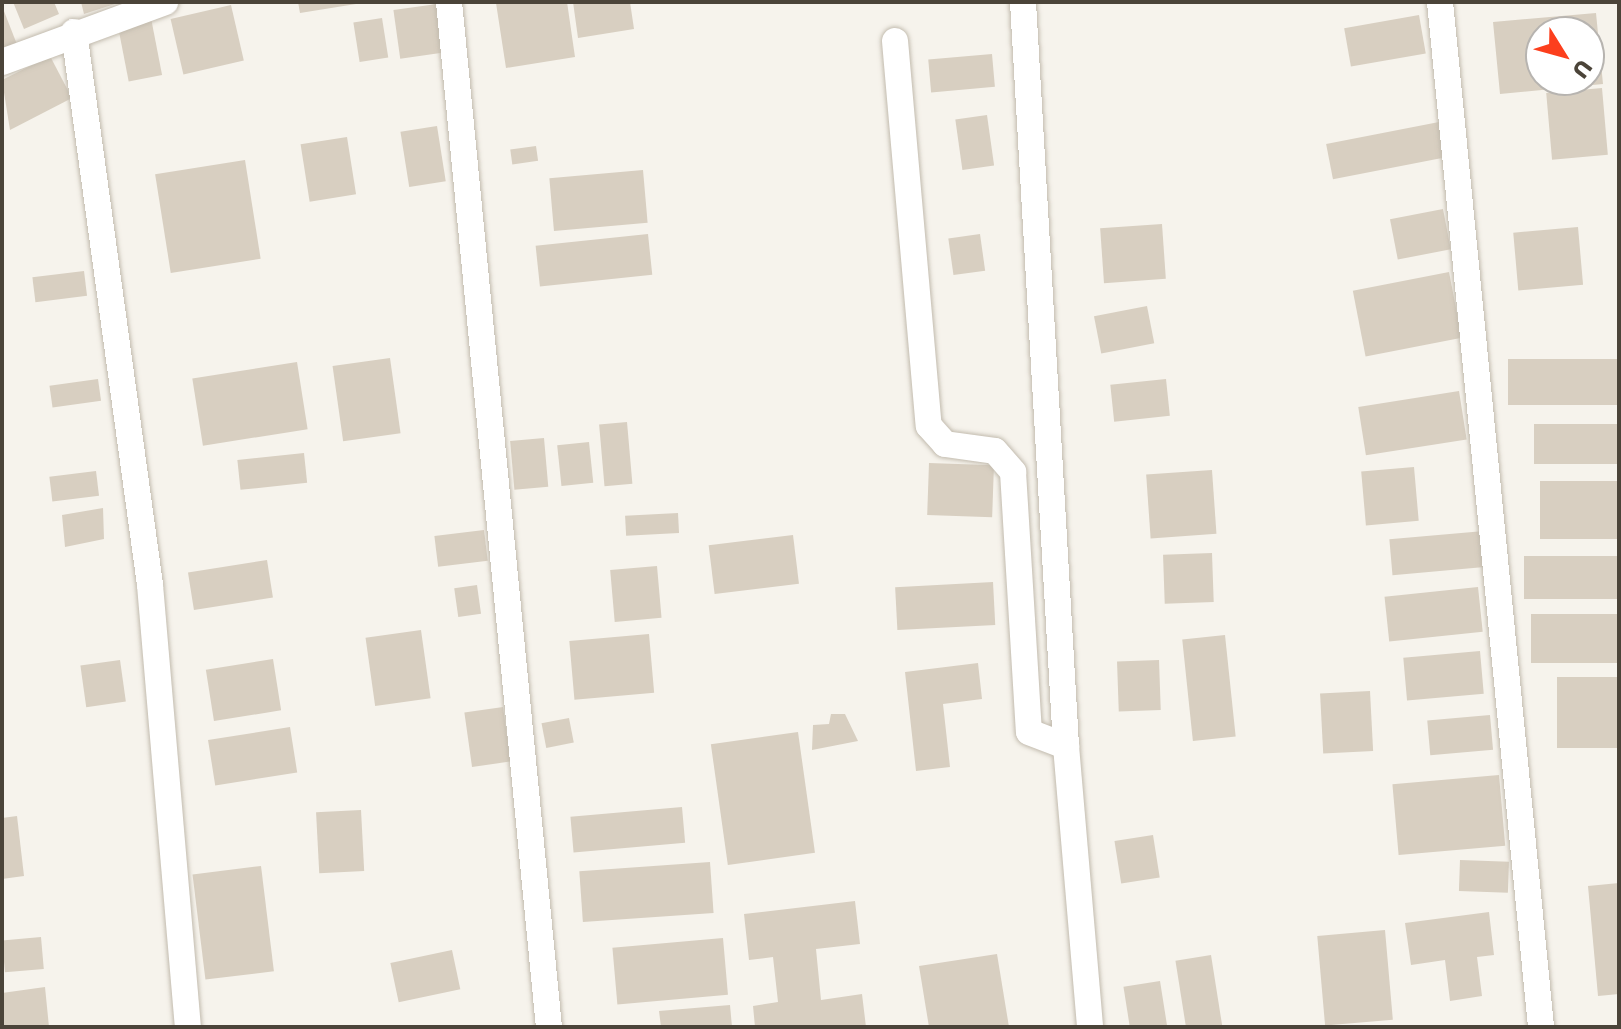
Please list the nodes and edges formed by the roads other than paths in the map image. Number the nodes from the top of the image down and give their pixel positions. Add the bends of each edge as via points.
1 (165, 2) edge
2 (449, 2) edge
3 (1023, 2) edge
4 (1440, 2) edge
5 (74, 32) junction
6 (895, 41) dead end
7 (2, 62) edge
8 (1066, 746) junction
9 (188, 1027) edge
10 (549, 1027) edge
11 (1090, 1027) edge
12 (1541, 1027) edge

1 - 5 street
2 - 10 street
3 - 8 street
4 - 12 street
5 - 7 street
5 - 9 street via 148,569
6 - 8 street via 929,426 950,446 995,451 1013,472 1029,732
8 - 11 street

